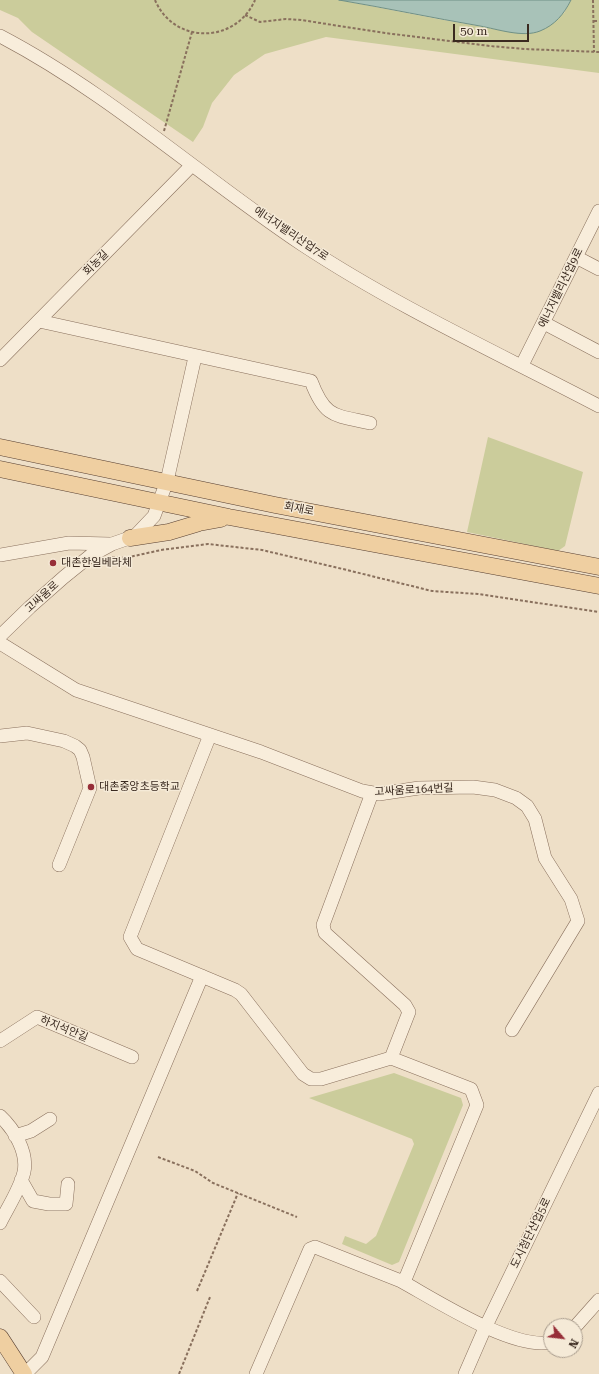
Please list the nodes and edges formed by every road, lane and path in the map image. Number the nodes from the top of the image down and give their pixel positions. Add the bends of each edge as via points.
1 (155, 0) edge
2 (255, 0) edge
3 (593, 0) edge
4 (245, 15) junction
5 (599, 21) edge
6 (594, 22) junction
7 (192, 32) junction
8 (0, 36) edge
9 (594, 52) junction
10 (599, 52) edge
11 (161, 142) junction
12 (192, 165) junction
13 (599, 211) edge
14 (576, 257) junction
15 (599, 269) edge
16 (39, 321) junction
17 (544, 323) junction
18 (599, 352) edge
19 (195, 357) junction
20 (0, 360) edge
21 (522, 365) junction
22 (599, 406) edge
23 (370, 423) dead end
24 (0, 446) edge
25 (0, 469) edge
26 (167, 481) junction
27 (159, 502) junction
28 (229, 517) junction
29 (130, 538) junction
30 (112, 551) junction
31 (0, 555) edge
32 (599, 567) edge
33 (599, 586) edge
34 (599, 612) edge
35 (0, 636) edge
36 (0, 643) edge
37 (210, 735) junction
38 (0, 736) edge
39 (372, 793) junction
40 (59, 865) dead end
41 (202, 976) junction
42 (512, 1030) dead end
43 (0, 1041) edge
44 (132, 1056) dead end
45 (390, 1058) junction
46 (597, 1101) edge
47 (0, 1116) edge
48 (50, 1119) dead end
49 (15, 1136) junction
50 (158, 1156) dead end
51 (21, 1180) junction
52 (68, 1184) dead end
53 (238, 1193) junction
54 (297, 1217) dead end
55 (0, 1223) edge
56 (0, 1281) edge
57 (401, 1281) junction
58 (197, 1291) dead end
59 (210, 1297) dead end
60 (599, 1300) edge
61 (34, 1318) dead end
62 (583, 1318) edge
63 (485, 1328) junction
64 (0, 1337) edge
65 (543, 1343) edge
66 (25, 1374) edge
67 (179, 1374) edge
68 (256, 1374) edge
69 (465, 1374) edge

1 - 7 path via 171,22
2 - 4 path
3 - 6 path
4 - 7 path via 231,27 221,31
4 - 9 path via 260,22 301,20 484,46
5 - 6 path
6 - 9 path
7 - 11 path
8 - 11 street, 에너지밸리산업7로 via 64,74
9 - 10 path
11 - 12 street, 에너지밸리산업7로
12 - 16 street, 회농길
12 - 21 street, 에너지밸리산업7로 via 304,245 405,306
13 - 14 street, 에너지밸리산업9로
14 - 15 street
14 - 17 street, 에너지밸리산업9로
16 - 19 street
16 - 20 street, 회농길
17 - 18 street
17 - 21 street, 에너지밸리산업9로
19 - 23 street via 311,381 322,406 332,414
19 - 26 street, 고싸움로
21 - 22 street, 에너지밸리산업7로
24 - 26 main road, 회재로
25 - 27 main road, 회재로
26 - 27 street, 고싸움로
26 - 32 main road, 회재로 via 275,505
27 - 28 main road, 회재로
27 - 29 street, 고싸움로 via 154,516
28 - 29 main road via 169,532
28 - 33 main road, 회재로
29 - 30 street, 고싸움로
30 - 31 street via 69,543
30 - 34 path via 125,558 208,544 262,550 432,591 478,594
30 - 35 street, 고싸움로 via 90,556
36 - 37 street, 고싸움로164번길 via 76,690
37 - 39 street, 고싸움로164번길 via 261,752 348,787
37 - 41 street via 130,937 137,949
38 - 40 street via 27,733 64,741 75,746 83,756 90,788
39 - 42 street, 고싸움로164번길 via 452,787 494,790 516,798 527,806 536,819 545,858 571,899 578,921
39 - 45 street via 323,925 325,933 409,1012
41 - 45 street via 241,994 303,1074 311,1078 321,1078
41 - 66 street via 42,1357
43 - 44 street, 하지석안길 via 37,1017
45 - 57 street via 471,1089 477,1105 406,1277
46 - 63 street, 도시첨단산업5로
47 - 49 street
48 - 49 street via 31,1131
49 - 51 street via 24,1161
50 - 53 path
51 - 52 street via 33,1201 49,1204 66,1204
51 - 55 street
53 - 54 path
53 - 58 path
56 - 61 street
57 - 63 street
57 - 68 street via 315,1247 310,1249
59 - 67 path
60 - 62 street
63 - 65 street via 524,1340
63 - 69 street, 도시첨단산업5로
64 - 66 main road

